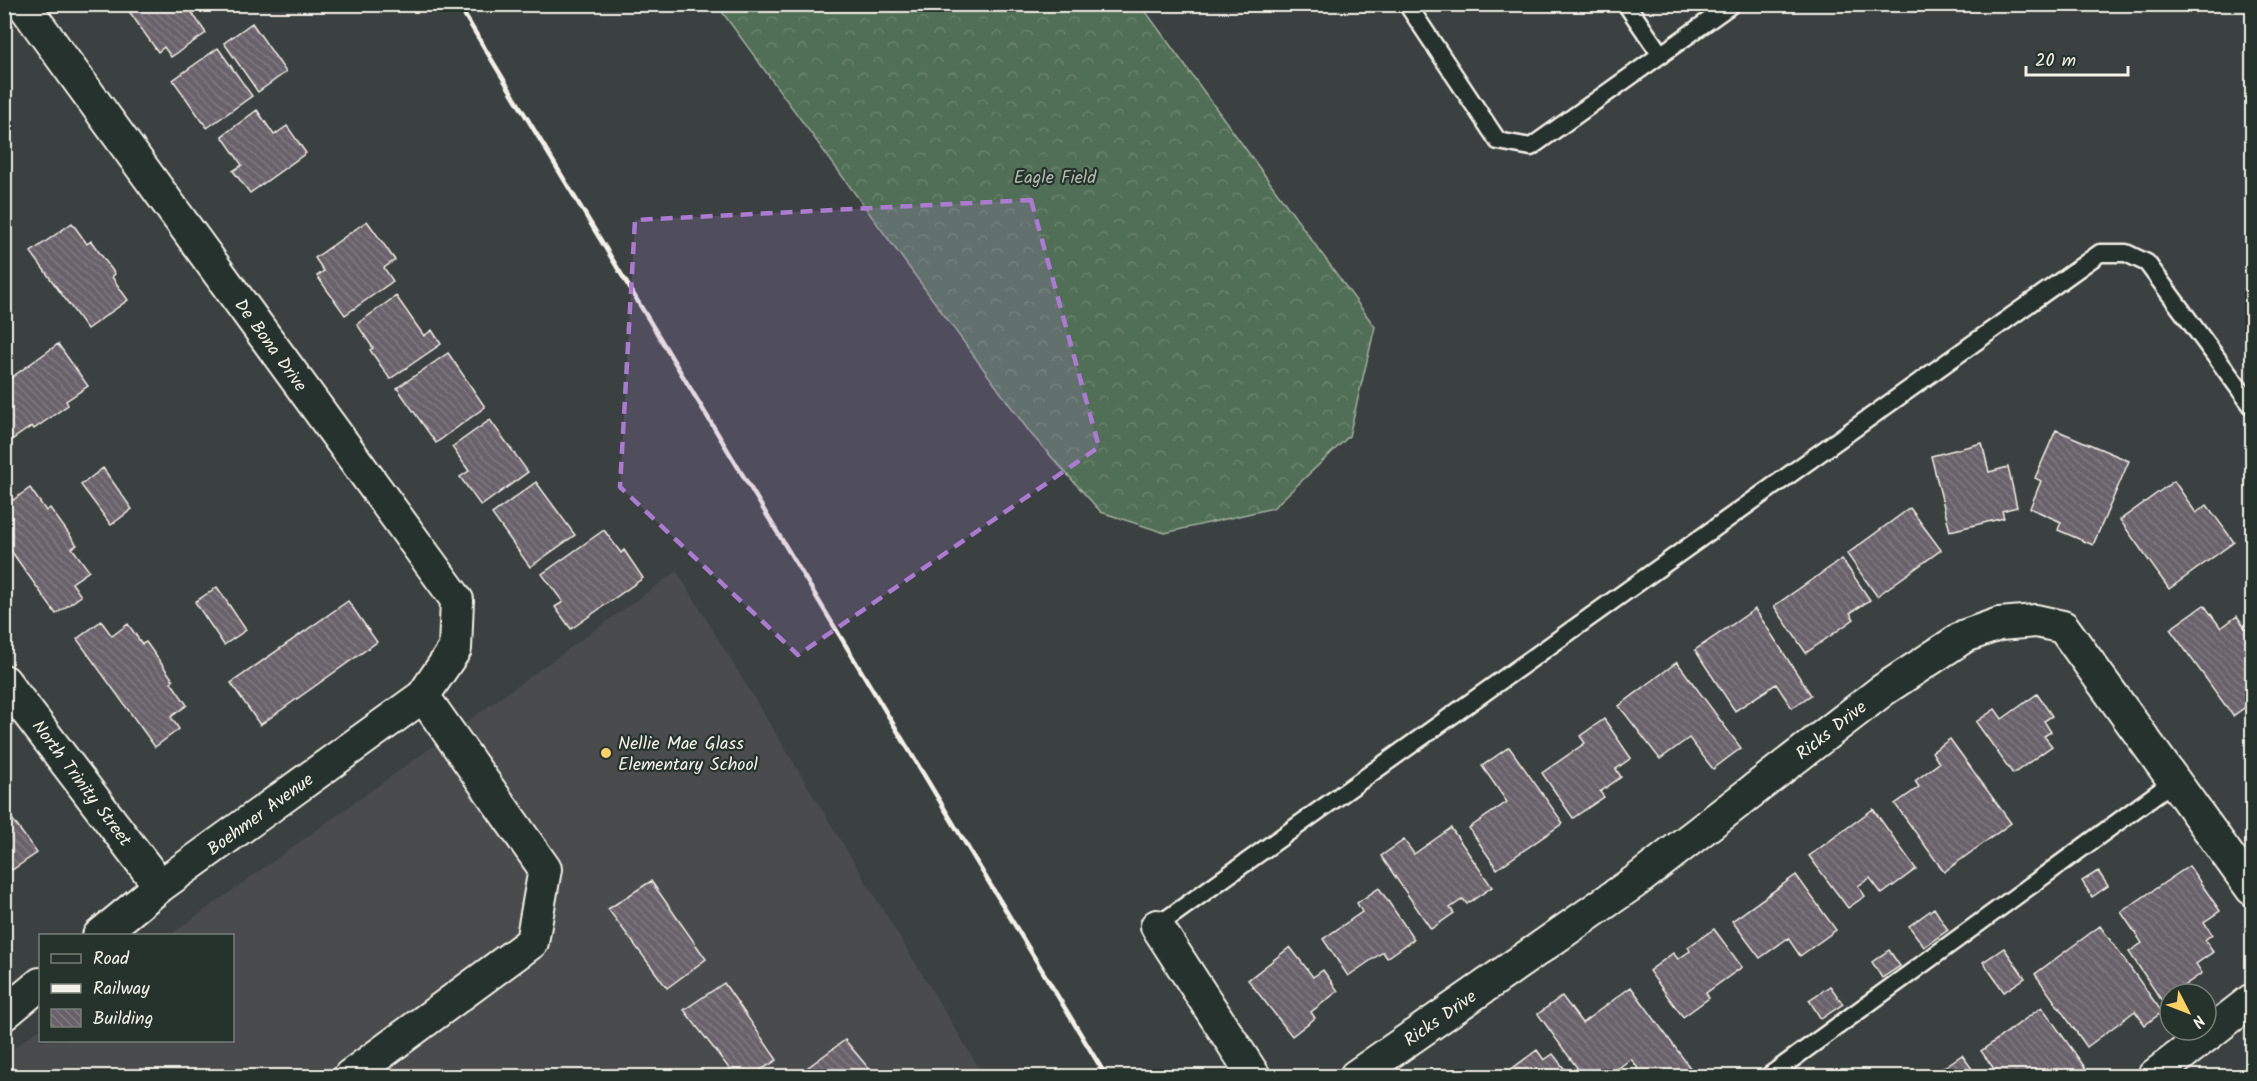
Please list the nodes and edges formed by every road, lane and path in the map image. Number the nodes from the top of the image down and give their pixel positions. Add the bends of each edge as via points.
1 (23, 4) edge
2 (1407, 4) edge
3 (1626, 4) edge
4 (1732, 4) edge
5 (1661, 55) junction
6 (2253, 406) edge
7 (4, 681) edge
8 (423, 696) junction
9 (2174, 781) junction
10 (159, 886) junction
11 (2253, 889) edge
12 (1157, 926) joint
13 (101, 934) edge
14 (39, 985) edge
15 (2253, 1000) edge
16 (4, 1014) edge
17 (351, 1077) edge
18 (1254, 1077) edge
19 (1356, 1077) edge
20 (1769, 1077) edge
21 (2154, 1077) edge

1 - 8 street, De Bona Drive via 457,600 455,649
2 - 5 lane via 1498,141 1532,147
3 - 5 lane
4 - 5 lane
6 - 12 lane via 2147,263 2126,253 2100,253
7 - 10 street, North Trinity Street
8 - 10 street, Boehmer Avenue
8 - 17 street via 545,869 532,942
9 - 11 street, Ricks Drive
9 - 19 street, Ricks Drive via 2063,627 2036,621 1999,624 1965,636 1883,690 1636,881
9 - 20 lane
10 - 13 street, Boehmer Avenue
12 - 18 street
14 - 16 street
15 - 21 street

